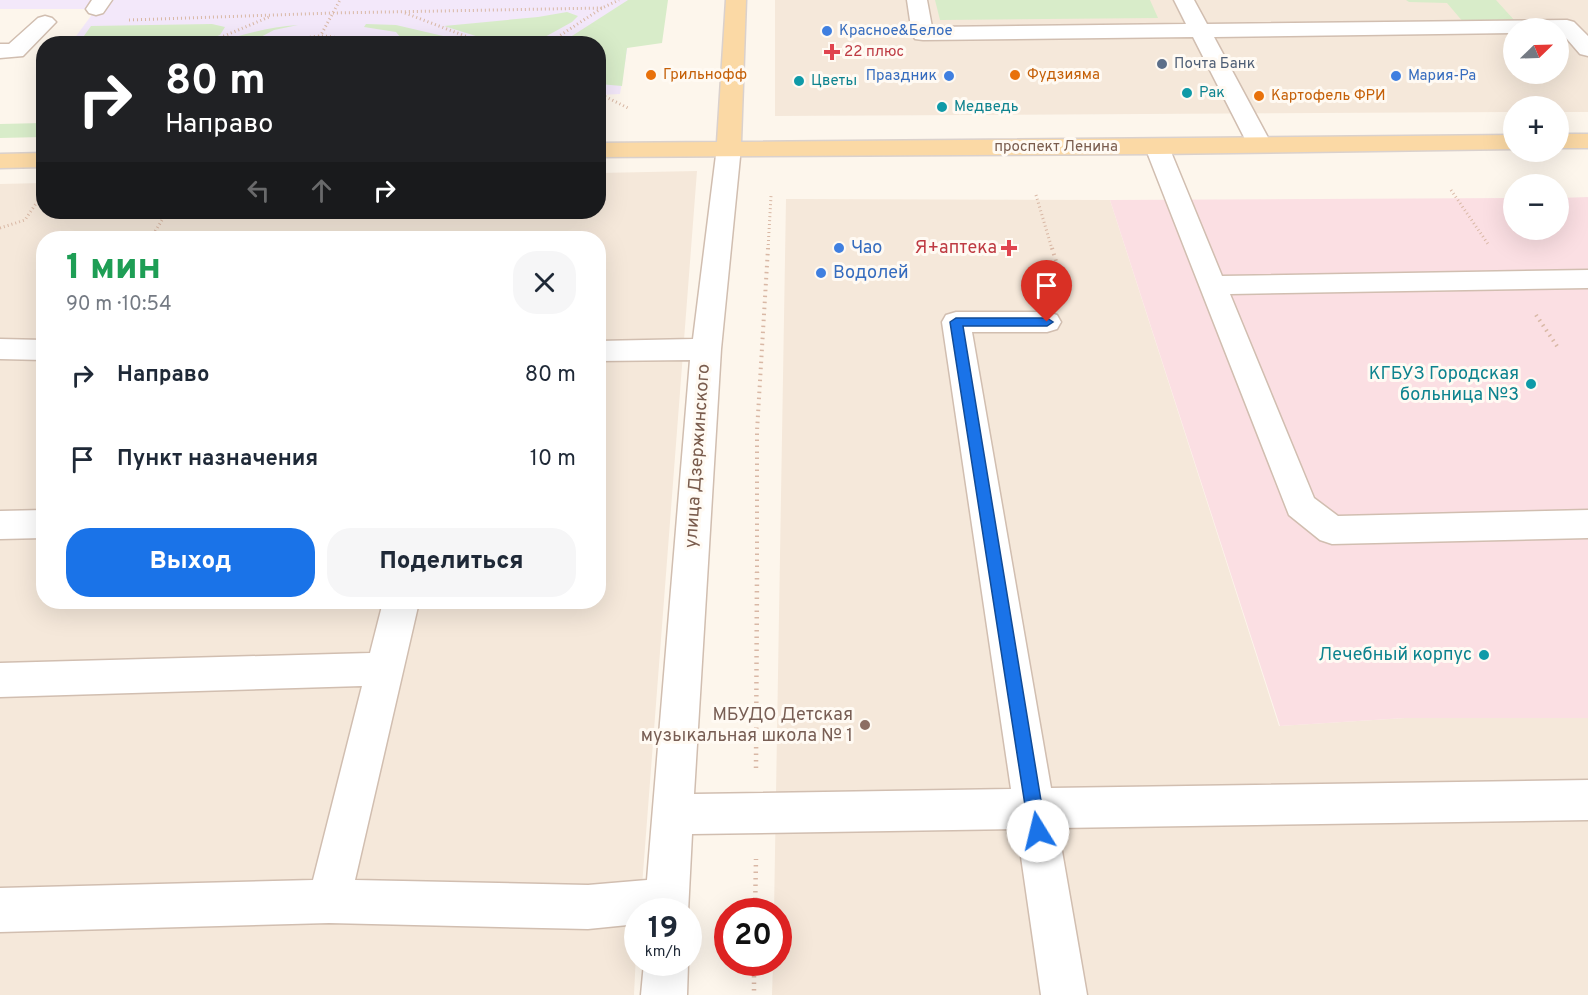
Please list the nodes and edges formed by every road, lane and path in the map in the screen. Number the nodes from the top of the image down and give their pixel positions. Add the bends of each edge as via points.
1 (340, 0) edge
2 (620, 0) edge
3 (736, 0) edge
4 (917, 0) edge
5 (1184, 0) edge
6 (1547, 7) dead end
7 (602, 8) junction
8 (403, 12) junction
9 (333, 13) junction
10 (273, 15) junction
11 (123, 20) dead end
12 (45, 22) dead end
13 (1578, 26) edge
14 (1200, 31) junction
15 (321, 35) junction
16 (224, 36) edge
17 (317, 36) edge
18 (330, 36) edge
19 (465, 36) edge
20 (559, 36) edge
21 (1588, 49) edge
22 (0, 51) edge
23 (606, 97) edge
24 (630, 109) dead end
25 (1569, 141) edge
26 (1588, 141) edge
27 (1503, 142) edge
28 (1260, 145) junction
29 (729, 147) junction
30 (1157, 147) junction
31 (606, 150) edge
32 (36, 160) edge
33 (0, 161) edge
34 (1036, 195) dead end
35 (771, 196) dead end
36 (36, 204) edge
37 (0, 228) edge
38 (1588, 279) edge
39 (1211, 285) junction
40 (1047, 322) joint
41 (0, 349) edge
42 (706, 349) junction
43 (36, 350) edge
44 (606, 351) edge
45 (36, 524) edge
46 (1588, 524) edge
47 (0, 525) edge
48 (399, 609) edge
49 (385, 669) junction
50 (0, 680) edge
51 (1588, 800) edge
52 (1034, 807) junction
53 (756, 812) junction
54 (672, 814) junction
55 (667, 898) edge
56 (755, 898) edge
57 (329, 901) junction
58 (624, 907) edge
59 (0, 910) edge
60 (665, 976) edge
61 (754, 976) edge
62 (664, 995) edge
63 (754, 995) edge
64 (1064, 995) edge

1 - 9 path
2 - 7 path
3 - 29 main road, улица Дзержинского
4 - 14 street via 923,34
5 - 14 street
6 - 13 street
7 - 8 path
7 - 20 path
8 - 9 path
8 - 19 path
9 - 10 path
9 - 15 path
10 - 11 path
10 - 16 path
12 - 22 street via 15,51
13 - 14 street
13 - 21 street
14 - 28 street
15 - 17 path
15 - 18 path
23 - 24 path
25 - 26 main road
27 - 28 main road, проспект Ленина
28 - 30 main road, проспект Ленина
29 - 30 main road, проспект Ленина
29 - 31 main road, проспект Ленина
29 - 42 street, улица Дзержинского
30 - 39 street
32 - 33 main road
34 - 40 path via 1065,292
35 - 53 path via 757,430
36 - 37 path via 25,220
38 - 39 street
39 - 46 street via 1301,506 1332,530
40 - 52 street via 956,322
41 - 43 street
42 - 44 street
42 - 54 street, улица Дзержинского
45 - 47 street
48 - 49 street
49 - 50 street
49 - 57 street
51 - 52 street
52 - 53 street
52 - 64 street
53 - 54 street
53 - 56 path
54 - 55 street, улица Дзержинского
57 - 58 street
57 - 59 street
60 - 62 street
61 - 63 path

